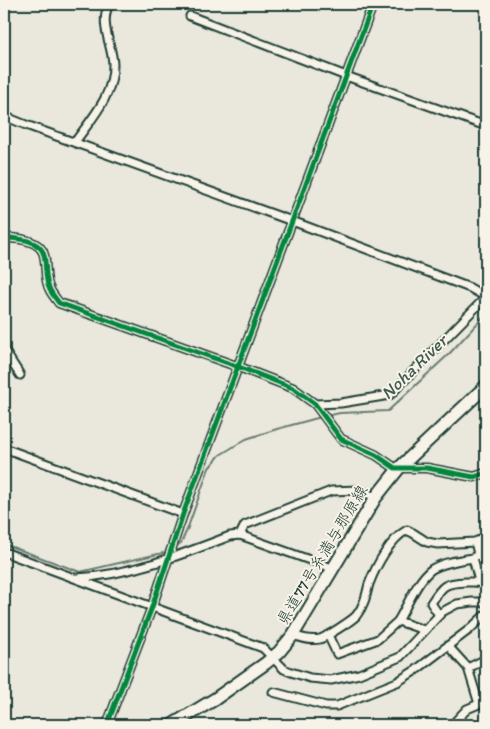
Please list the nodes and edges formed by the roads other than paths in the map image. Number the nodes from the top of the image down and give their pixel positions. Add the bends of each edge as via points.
1 (110, 4) edge
2 (372, 4) edge
3 (190, 16) dead end
4 (346, 76) junction
5 (4, 116) edge
6 (486, 126) edge
7 (75, 142) junction
8 (292, 221) junction
9 (4, 238) edge
10 (486, 297) edge
11 (4, 350) edge
12 (239, 367) junction
13 (20, 375) dead end
14 (486, 386) edge
15 (315, 404) junction
16 (4, 448) edge
17 (398, 468) junction
18 (486, 473) edge
19 (376, 497) junction
20 (183, 514) junction
21 (240, 535) junction
22 (486, 537) edge
23 (475, 542) junction
24 (4, 552) edge
25 (476, 556) junction
26 (168, 560) junction
27 (486, 563) edge
28 (332, 568) junction
29 (74, 578) junction
30 (483, 582) edge
31 (486, 602) edge
32 (152, 607) junction
33 (439, 614) junction
34 (486, 614) edge
35 (398, 621) junction
36 (424, 630) junction
37 (293, 635) junction
38 (328, 635) junction
39 (448, 646) junction
40 (273, 657) junction
41 (486, 659) edge
42 (468, 668) junction
43 (273, 692) dead end
44 (483, 703) edge
45 (107, 725) edge
46 (172, 725) edge
47 (452, 725) edge

1 - 7 street via 105,23 113,63 109,90 103,104
2 - 4 street
3 - 4 street
4 - 6 street
4 - 8 street
5 - 7 street
7 - 8 street
8 - 10 street via 470,288
8 - 12 street
9 - 12 street via 21,238 42,250 50,289 59,303
10 - 15 street via 390,395
11 - 13 street
12 - 15 street via 293,388
12 - 20 street
14 - 17 main road, 県道77号糸満与那原線
15 - 17 street via 341,439
16 - 20 street
17 - 18 street via 427,468 474,477
17 - 19 main road, 県道77号糸満与那原線
19 - 21 street via 358,490 331,491 245,524
19 - 28 main road, 県道77号糸満与那原線
20 - 26 street
21 - 26 street
21 - 28 street
22 - 23 street
23 - 25 street
23 - 38 street via 438,544 427,542 413,532 403,532 380,561 355,617
24 - 29 street
25 - 27 street
25 - 30 street
25 - 35 street via 434,568 423,577
26 - 29 street via 97,577
26 - 32 street
28 - 37 main road, 県道77号糸満与那原線
29 - 32 street
30 - 33 street via 452,582 440,589 431,603
31 - 33 street via 456,604
32 - 40 street via 263,648
32 - 45 street
33 - 36 street
34 - 39 street
35 - 36 street
35 - 38 street via 378,639 337,654
36 - 40 street via 400,657 359,674 331,680 291,672
37 - 38 street via 314,640
37 - 40 main road, 県道77号糸満与那原線
39 - 42 street
39 - 43 street via 397,682 337,706
40 - 46 main road, 県道77号糸満与那原線 via 215,700
41 - 42 street
42 - 44 street
44 - 47 street via 467,709

